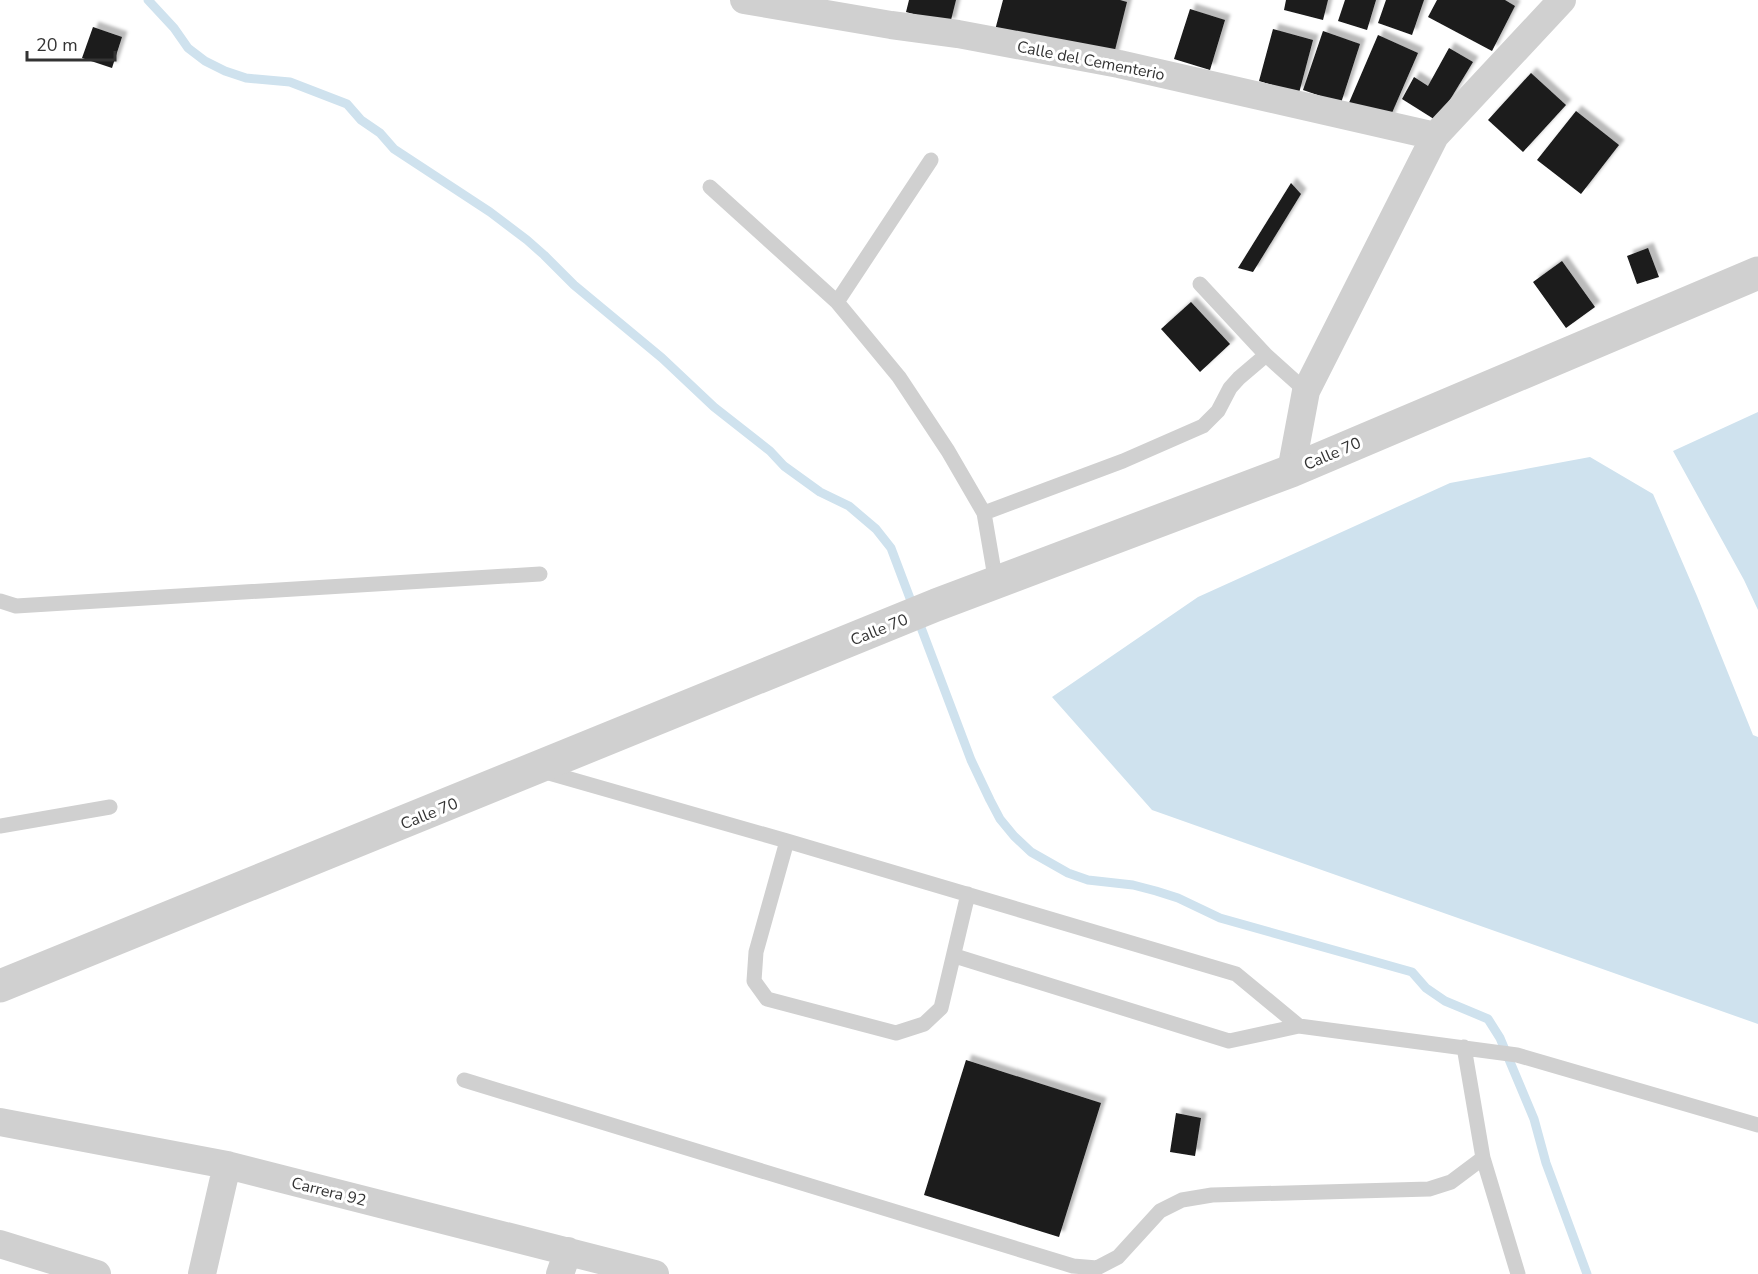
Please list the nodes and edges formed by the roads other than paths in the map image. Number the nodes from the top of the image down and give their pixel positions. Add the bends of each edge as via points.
1 (744, 0) edge
2 (1562, 0) edge
3 (895, 12) edge
4 (1436, 136) junction
5 (931, 160) dead end
6 (710, 186) dead end
7 (1758, 273) edge
8 (1200, 284) dead end
9 (837, 302) junction
10 (1266, 355) junction
11 (1306, 391) junction
12 (1291, 471) junction
13 (984, 513) junction
14 (540, 574) dead end
15 (996, 583) junction
16 (0, 601) edge
17 (536, 770) junction
18 (110, 807) dead end
19 (0, 826) edge
20 (787, 841) junction
21 (968, 894) junction
22 (955, 956) junction
23 (0, 986) edge
24 (1299, 1026) junction
25 (1464, 1047) junction
26 (464, 1080) dead end
27 (0, 1122) edge
28 (1758, 1125) edge
29 (1483, 1158) junction
30 (226, 1165) junction
31 (0, 1244) edge
32 (564, 1263) edge
33 (97, 1274) edge
34 (202, 1274) edge
35 (655, 1274) edge
36 (1518, 1274) edge

1 - 3 street, Calle del Cementerio
2 - 4 street
3 - 4 street, Calle del Cementerio via 958,34 1119,64
4 - 11 street
5 - 9 lane
6 - 9 lane
7 - 12 street, Calle 70
8 - 10 lane
9 - 13 lane via 900,377
10 - 11 lane
10 - 13 lane via 1230,388 1218,411 1203,426
11 - 12 street
12 - 15 street, Calle 70
13 - 15 lane
14 - 16 lane via 16,606
15 - 17 street, Calle 70
17 - 20 lane
17 - 23 street, Calle 70
18 - 19 lane
20 - 21 lane
20 - 22 lane via 756,952 754,981 767,999 896,1033 924,1024 941,1008
21 - 22 lane
21 - 24 lane via 1236,974
22 - 24 lane via 1229,1041
24 - 25 lane
25 - 28 lane via 1517,1055
25 - 29 lane
26 - 29 lane via 1073,1266 1097,1268 1118,1257 1160,1211 1182,1200 1212,1195 1430,1189 1450,1182
27 - 30 street, Carrera 92
29 - 36 lane
30 - 32 street, Carrera 92
30 - 34 street
31 - 33 street
32 - 35 street, Carrera 92

